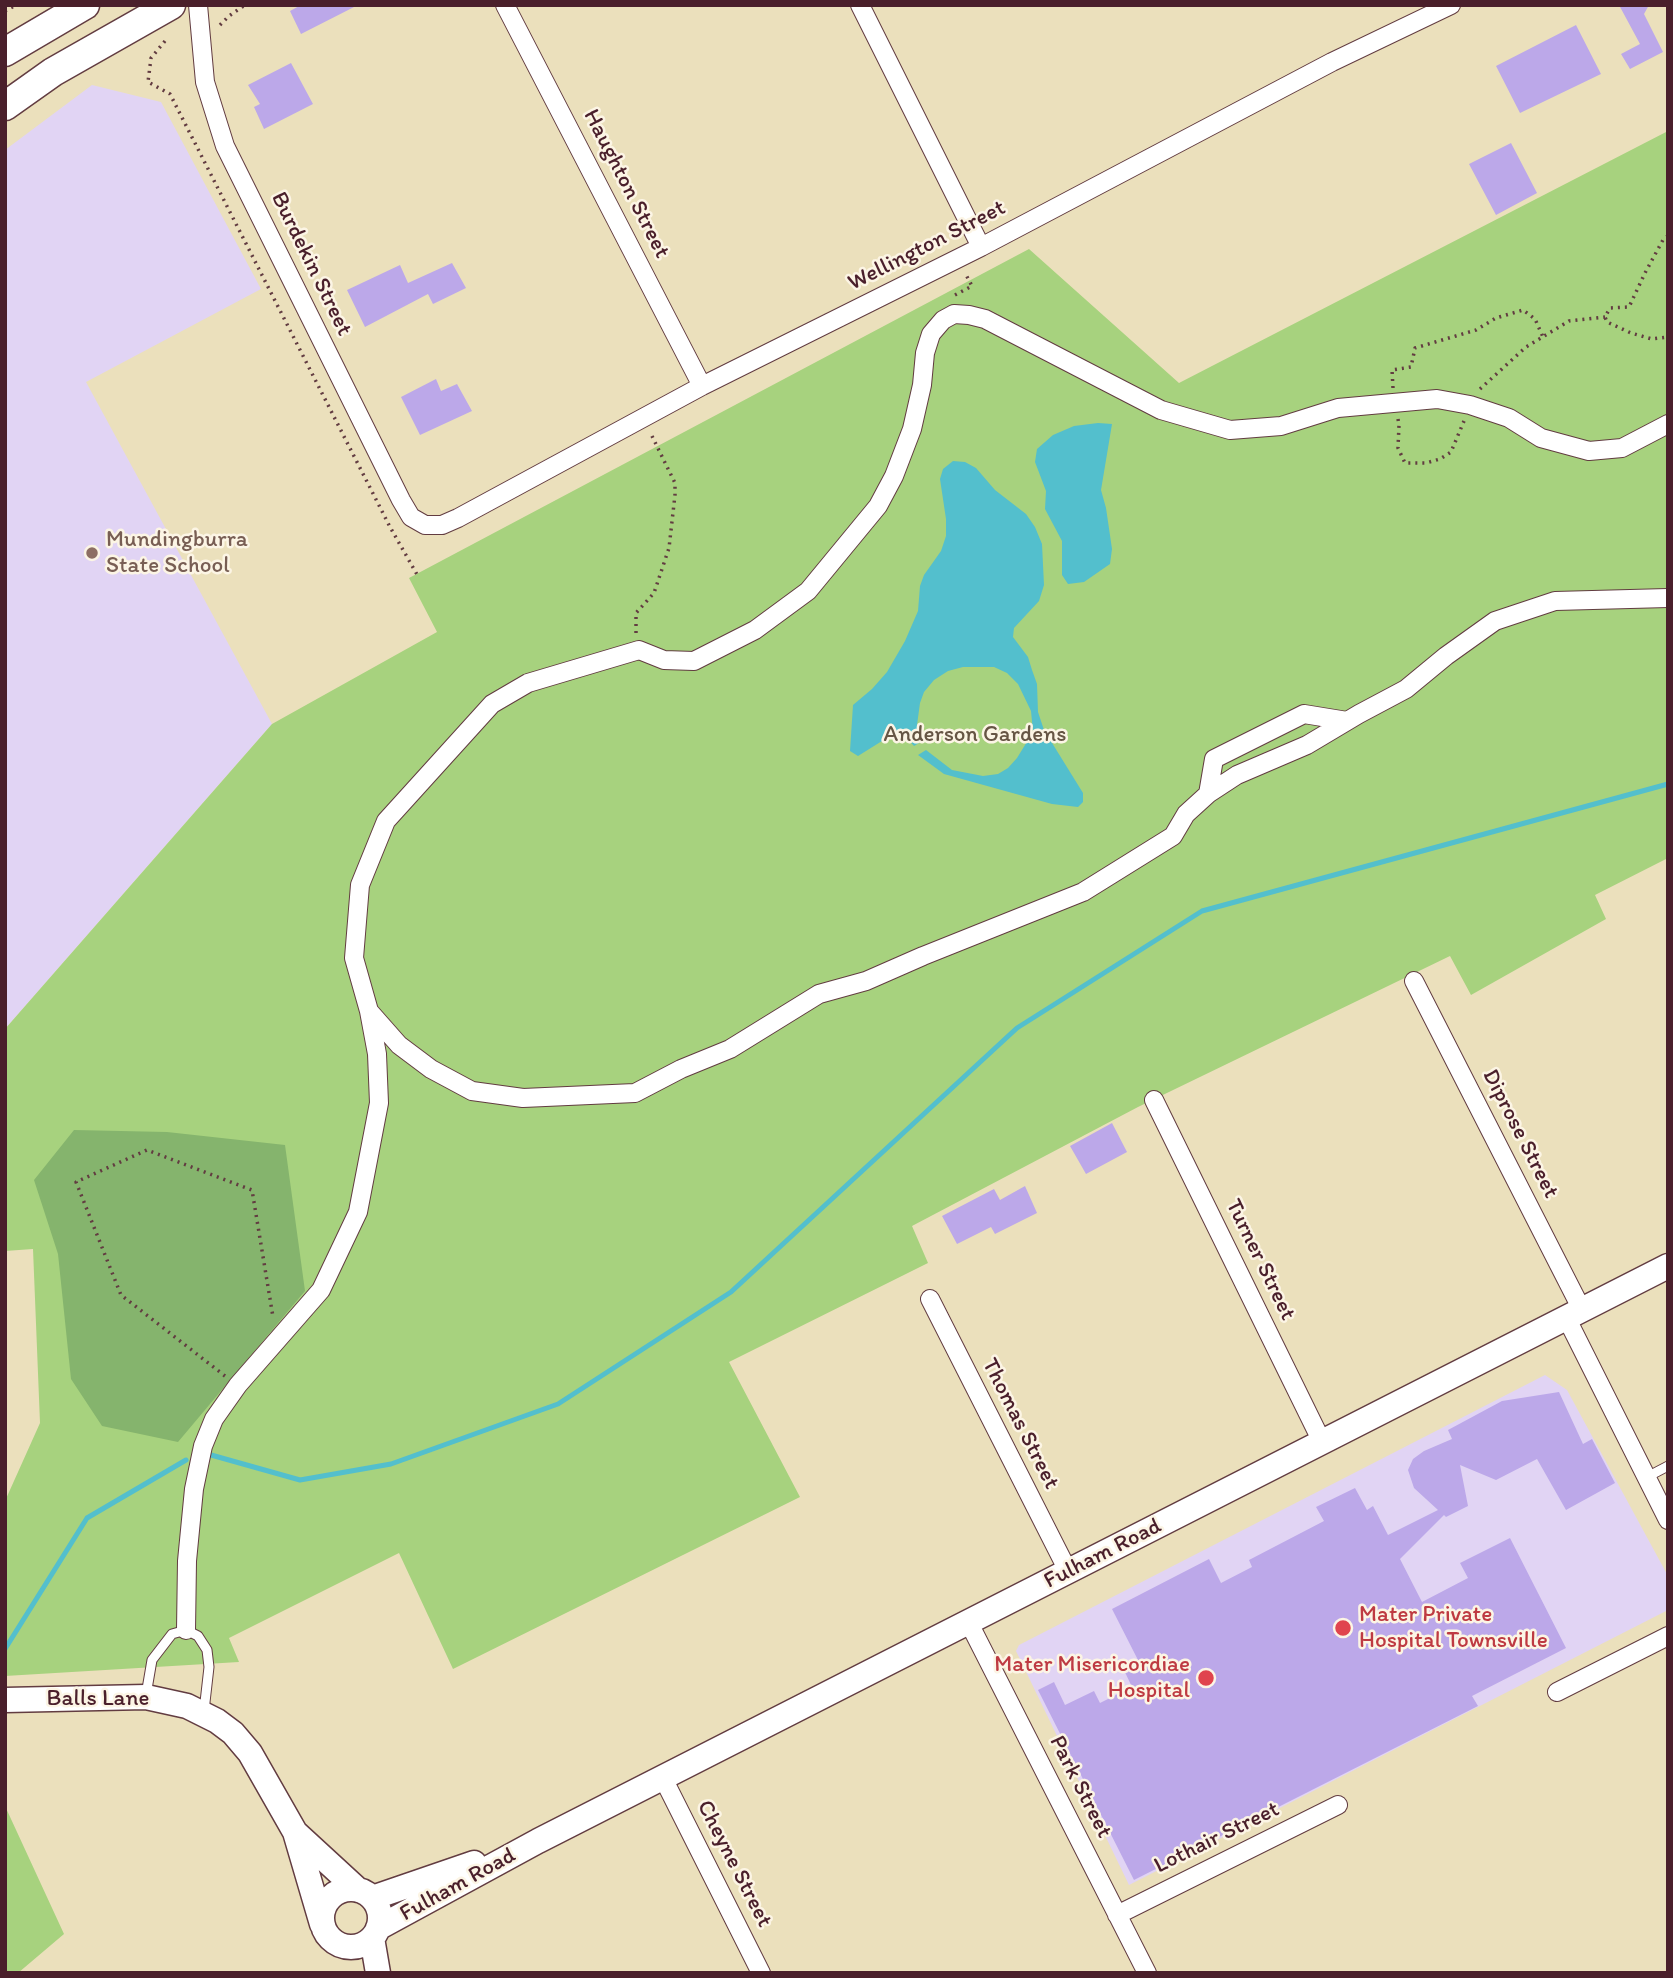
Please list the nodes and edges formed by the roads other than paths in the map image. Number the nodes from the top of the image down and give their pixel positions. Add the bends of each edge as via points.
1 (85, 5) edge
2 (171, 5) edge
3 (198, 5) edge
4 (505, 5) edge
5 (860, 5) edge
6 (1451, 5) edge
7 (5, 52) edge
8 (5, 106) edge
9 (981, 247) junction
10 (702, 386) junction
11 (1668, 424) edge
12 (425, 526) joint
13 (1668, 598) edge
14 (1347, 721) junction
15 (1208, 794) junction
16 (1414, 981) dead end
17 (369, 1011) junction
18 (1154, 1100) dead end
19 (1668, 1266) edge
20 (929, 1299) dead end
21 (1574, 1314) junction
22 (1322, 1442) junction
23 (1668, 1466) edge
24 (1647, 1477) junction
25 (1668, 1520) edge
26 (1068, 1571) junction
27 (969, 1623) junction
28 (186, 1630) junction
29 (1668, 1636) edge
30 (1557, 1692) dead end
31 (146, 1697) junction
32 (5, 1700) edge
33 (204, 1713) junction
34 (663, 1778) junction
35 (1338, 1805) dead end
36 (295, 1832) junction
37 (538, 1841) junction
38 (365, 1894) junction
39 (1117, 1915) junction
40 (322, 1923) junction
41 (375, 1933) junction
42 (341, 1946) junction
43 (363, 1973) edge
44 (378, 1973) edge
45 (761, 1973) edge
46 (1147, 1973) edge

1 - 7 main road
2 - 8 main road via 53,72
3 - 12 street, Burdekin Street via 205,82 225,145 401,500 411,517
4 - 10 street, Haughton Street
5 - 9 street
6 - 9 street, Wellington Street via 1332,62
9 - 10 street, Wellington Street
10 - 12 street, Wellington Street via 458,518
11 - 17 street via 1622,448 1589,451 1541,438 1509,418 1437,399 1338,408 1280,426 1230,430 1161,410 985,319 954,314 931,334 912,429 894,476 878,506 808,591 755,630 694,661 664,660 639,650 528,683 492,704 386,821 360,885 354,958
13 - 14 street via 1555,601 1495,621 1406,690
14 - 15 street
14 - 15 street via 1304,714 1214,759
15 - 17 street via 1186,814 1173,836 1083,892 866,981 819,994 730,1049 635,1093 523,1098 472,1091 399,1045
16 - 21 street, Diprose Street
17 - 28 street via 379,1103 358,1212 321,1290 237,1385 214,1419 202,1454 188,1536
18 - 22 street, Turner Street
19 - 21 street, Fulham Road
20 - 26 street, Thomas Street
21 - 22 street, Fulham Road
21 - 24 street, Diprose Street
22 - 26 street, Fulham Road
23 - 24 lane
24 - 25 street, Diprose Street
26 - 27 street, Fulham Road
27 - 34 street, Fulham Road
27 - 39 street, Park Street
28 - 31 lane via 172,1634 152,1660
28 - 33 lane via 198,1636 207,1650
29 - 30 street
31 - 32 street, Balls Lane
31 - 33 street, Balls Lane
33 - 36 street, Balls Lane via 233,1733 250,1753
34 - 37 street, Fulham Road
34 - 45 street, Cheyne Street
35 - 39 street, Lothair Street
36 - 38 street, Balls Lane
36 - 40 street, Balls Lane
37 - 38 street, Fulham Road
37 - 41 street, Fulham Road
38 - 40 street via 339,1891 331,1896
38 - 41 street via 378,1907
39 - 46 street, Park Street
40 - 42 street via 325,1933
41 - 42 street via 363,1944
41 - 44 street
42 - 43 street

